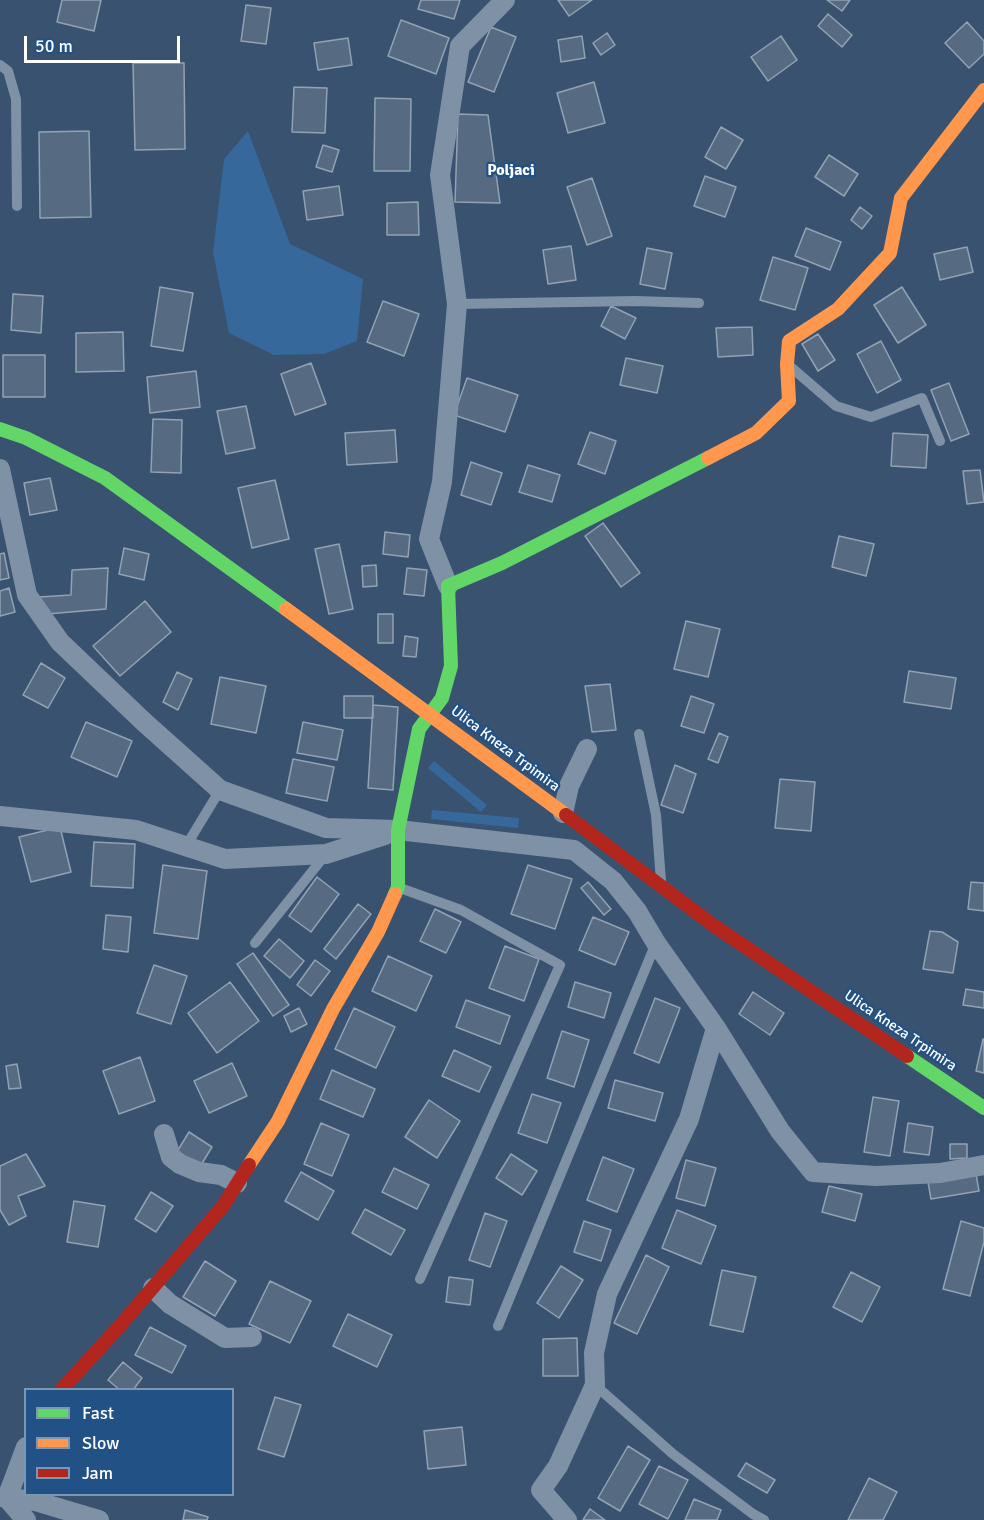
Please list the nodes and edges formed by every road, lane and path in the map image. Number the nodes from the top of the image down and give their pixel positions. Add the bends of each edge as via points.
1 (505, 0) edge
2 (0, 65) edge
3 (984, 90) edge
4 (17, 206) dead end
5 (699, 303) dead end
6 (457, 304) junction
7 (787, 364) junction
8 (0, 429) edge
9 (940, 441) dead end
10 (0, 470) edge
11 (448, 586) junction
12 (432, 715) junction
13 (639, 734) dead end
14 (587, 749) dead end
15 (220, 790) junction
16 (563, 813) junction
17 (0, 816) edge
18 (398, 830) junction
19 (186, 846) junction
20 (326, 854) junction
21 (398, 887) junction
22 (661, 887) junction
23 (255, 943) dead end
24 (656, 943) junction
25 (716, 1028) junction
26 (984, 1108) edge
27 (164, 1134) dead end
28 (984, 1166) edge
29 (237, 1184) junction
30 (420, 1279) dead end
31 (153, 1287) junction
32 (498, 1326) dead end
33 (252, 1337) dead end
34 (595, 1385) junction
35 (62, 1388) edge
36 (24, 1450) edge
37 (3, 1498) edge
38 (26, 1520) edge
39 (99, 1520) edge
40 (567, 1520) edge
41 (764, 1520) edge

1 - 6 street via 459,46 440,175
2 - 4 lane via 8,70 15,99
3 - 7 street via 901,198 890,253 838,309 789,341
5 - 6 lane
6 - 11 street via 442,482 429,540
7 - 9 lane via 836,406 871,417 922,398
7 - 11 street via 789,401 756,433 502,563
8 - 12 street, Ulica Kneza Trpimira via 105,478
10 - 15 street via 27,595 60,642
11 - 12 street via 451,666 442,698
12 - 16 street, Ulica Kneza Trpimira
12 - 18 street via 419,729
13 - 22 lane via 656,815
14 - 16 street via 569,786
15 - 18 street via 326,828
15 - 19 lane
16 - 22 street, Ulica Kneza Trpimira
17 - 19 street via 136,830
18 - 20 street
18 - 21 street
18 - 24 street via 574,850 613,881
19 - 20 street via 225,859
20 - 23 lane
21 - 29 street via 278,1121
21 - 30 lane via 460,910 560,965
22 - 26 street, Ulica Kneza Trpimira
24 - 25 street
24 - 32 lane
25 - 28 street via 780,1131 813,1172 876,1176
25 - 34 street via 689,1119 607,1294 594,1353
27 - 29 street via 171,1156 180,1164 221,1175
29 - 31 street via 223,1206
31 - 33 street via 170,1304 225,1338
31 - 35 street
34 - 40 street via 558,1466 541,1490
34 - 41 lane via 673,1454
36 - 37 street
37 - 38 street
37 - 39 street via 35,1501

